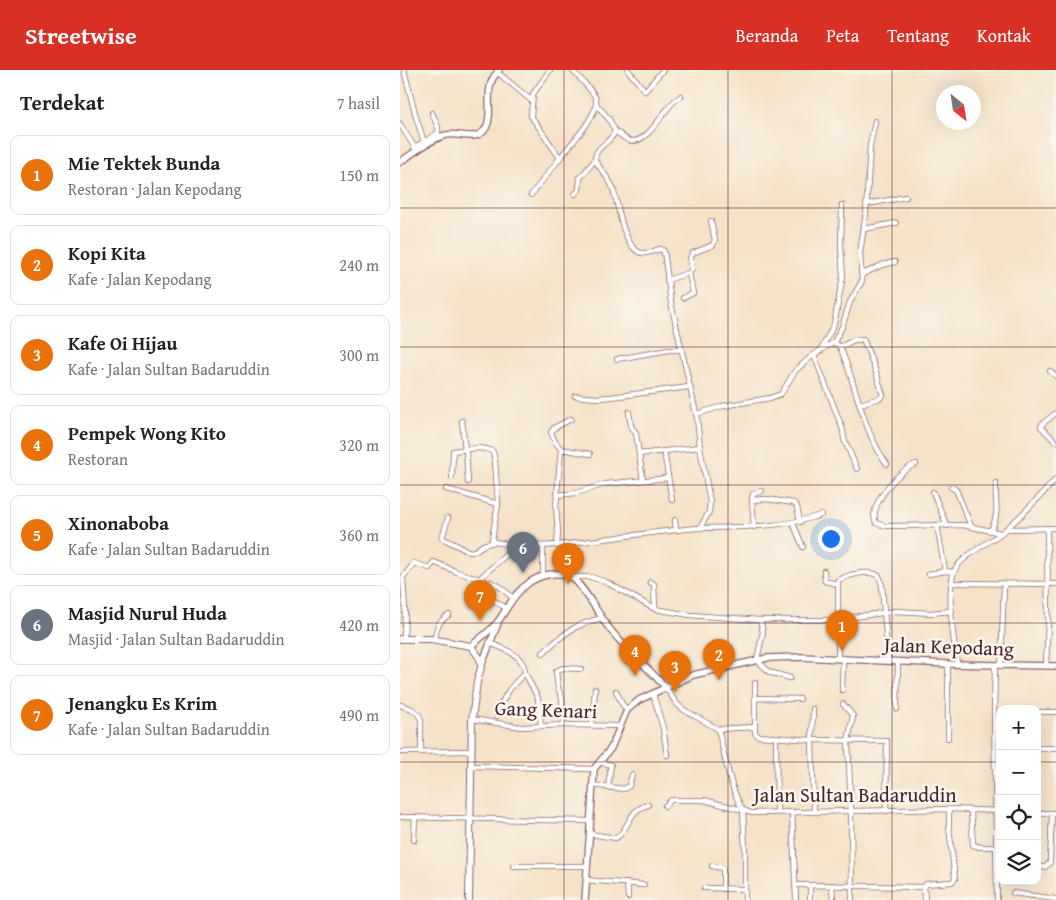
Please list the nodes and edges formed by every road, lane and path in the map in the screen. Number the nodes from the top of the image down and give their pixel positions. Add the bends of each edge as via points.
1 (404, 70) edge
2 (550, 70) edge
3 (572, 70) edge
4 (628, 70) edge
5 (663, 70) edge
6 (498, 71) edge
7 (681, 96) dead end
8 (532, 101) junction
9 (596, 104) junction
10 (432, 113) dead end
11 (874, 121) dead end
12 (400, 124) edge
13 (615, 131) junction
14 (424, 142) junction
15 (416, 149) junction
16 (560, 158) junction
17 (595, 160) junction
18 (400, 162) edge
19 (575, 194) dead end
20 (531, 195) dead end
21 (906, 197) dead end
22 (867, 204) junction
23 (842, 205) dead end
24 (711, 221) dead end
25 (896, 223) dead end
26 (864, 229) junction
27 (895, 262) dead end
28 (689, 273) junction
29 (863, 274) junction
30 (667, 280) junction
31 (682, 298) dead end
32 (834, 342) junction
33 (840, 347) junction
34 (681, 350) junction
35 (820, 350) junction
36 (814, 355) junction
37 (617, 360) dead end
38 (1050, 371) dead end
39 (1056, 376) edge
40 (689, 387) junction
41 (575, 396) dead end
42 (860, 404) junction
43 (628, 412) dead end
44 (1056, 413) edge
45 (697, 414) junction
46 (571, 419) dead end
47 (462, 421) dead end
48 (1056, 442) edge
49 (700, 447) junction
50 (561, 449) junction
51 (466, 450) junction
52 (664, 451) junction
53 (590, 454) dead end
54 (639, 454) junction
55 (888, 464) dead end
56 (916, 464) dead end
57 (857, 469) dead end
58 (452, 477) dead end
59 (668, 478) junction
60 (642, 480) junction
61 (468, 482) dead end
62 (1055, 482) edge
63 (996, 483) dead end
64 (951, 487) dead end
65 (446, 489) dead end
66 (762, 491) dead end
67 (933, 492) dead end
68 (558, 495) junction
69 (672, 500) dead end
70 (752, 500) junction
71 (498, 504) junction
72 (821, 515) dead end
73 (448, 518) dead end
74 (675, 520) dead end
75 (800, 522) junction
76 (793, 523) junction
77 (937, 525) junction
78 (947, 526) junction
79 (971, 526) junction
80 (754, 527) junction
81 (700, 528) junction
82 (1047, 528) junction
83 (1056, 528) edge
84 (1006, 529) junction
85 (676, 530) junction
86 (991, 530) junction
87 (1001, 533) junction
88 (494, 542) junction
89 (513, 545) junction
90 (557, 546) junction
91 (543, 547) junction
92 (803, 547) dead end
93 (824, 571) dead end
94 (945, 571) junction
95 (954, 572) junction
96 (928, 574) dead end
97 (543, 576) junction
98 (572, 577) junction
99 (479, 579) junction
100 (491, 582) junction
101 (650, 582) dead end
102 (953, 583) junction
103 (837, 584) junction
104 (1004, 584) junction
105 (1048, 584) junction
106 (1056, 584) edge
107 (512, 598) junction
108 (506, 608) junction
109 (655, 609) junction
110 (952, 611) junction
111 (885, 612) junction
112 (449, 615) dead end
113 (602, 618) junction
114 (838, 618) junction
115 (760, 620) junction
116 (498, 621) junction
117 (402, 639) edge
118 (433, 639) junction
119 (489, 643) junction
120 (471, 646) junction
121 (543, 653) dead end
122 (840, 658) junction
123 (757, 659) junction
124 (888, 660) junction
125 (898, 661) junction
126 (482, 664) junction
127 (948, 664) junction
128 (956, 664) junction
129 (1046, 665) junction
130 (998, 666) junction
131 (1056, 666) edge
132 (581, 669) dead end
133 (525, 673) junction
134 (790, 678) dead end
135 (755, 683) dead end
136 (666, 688) junction
137 (595, 690) dead end
138 (842, 690) dead end
139 (616, 691) dead end
140 (653, 694) junction
141 (755, 698) junction
142 (800, 699) dead end
143 (843, 704) dead end
144 (400, 705) edge
145 (813, 709) dead end
146 (897, 709) dead end
147 (627, 710) junction
148 (994, 711) joint
149 (1041, 712) edge
150 (1056, 712) edge
151 (497, 716) dead end
152 (472, 719) junction
153 (564, 725) junction
154 (592, 725) junction
155 (540, 726) junction
156 (619, 726) junction
157 (755, 727) junction
158 (718, 728) junction
159 (776, 738) junction
160 (948, 738) dead end
161 (812, 740) junction
162 (848, 741) junction
163 (1041, 748) edge
164 (1056, 748) edge
165 (420, 750) junction
166 (472, 750) junction
167 (996, 750) edge
168 (400, 752) edge
169 (668, 755) dead end
170 (599, 762) junction
171 (472, 766) junction
172 (594, 769) junction
173 (632, 775) dead end
174 (592, 786) junction
175 (608, 788) junction
176 (648, 805) dead end
177 (665, 806) dead end
178 (743, 810) junction
179 (949, 810) junction
180 (851, 811) junction
181 (886, 811) junction
182 (971, 811) junction
183 (996, 811) edge
184 (777, 812) junction
185 (792, 812) junction
186 (814, 812) junction
187 (1041, 813) edge
188 (1054, 813) edge
189 (400, 817) edge
190 (415, 817) junction
191 (471, 819) junction
192 (590, 821) junction
193 (590, 834) junction
194 (414, 840) dead end
195 (996, 845) edge
196 (514, 866) dead end
197 (587, 866) junction
198 (712, 866) dead end
199 (1041, 867) edge
200 (586, 880) junction
201 (627, 883) junction
202 (644, 885) dead end
203 (799, 885) dead end
204 (832, 885) junction
205 (997, 885) edge
206 (810, 886) junction
207 (852, 886) junction
208 (924, 887) junction
209 (704, 888) dead end
210 (723, 889) junction
211 (744, 889) junction
212 (1013, 894) dead end
213 (628, 897) dead end
214 (1056, 899) edge
215 (469, 900) edge
216 (585, 900) edge
217 (745, 900) edge
218 (796, 900) edge
219 (810, 900) edge
220 (833, 900) edge
221 (852, 900) edge
222 (925, 900) edge
223 (997, 900) edge

1 - 14 street
2 - 8 street via 536,88
3 - 9 street via 595,96
4 - 5 street via 645,91
6 - 8 street
6 - 15 street via 489,88 484,131 471,136 446,135
7 - 13 street via 640,139 632,142
8 - 16 street via 533,120
9 - 13 street
9 - 16 street via 587,123
10 - 14 street via 438,133
11 - 22 street
12 - 15 street
13 - 17 street via 614,136 597,150
14 - 15 street
15 - 18 street
16 - 20 street
17 - 19 street via 579,180 579,190
17 - 30 street via 612,186 625,231 636,250 644,253 664,251
21 - 22 street
22 - 26 street
23 - 35 street via 840,247 843,276 833,327
24 - 28 street via 714,242 693,252
25 - 26 street
26 - 29 street via 860,260
27 - 29 street
28 - 30 street
28 - 31 street via 693,293
29 - 32 street
30 - 34 street
32 - 33 street
32 - 35 street
33 - 42 street
33 - 42 street via 863,339 874,366 883,395
34 - 37 street
34 - 40 street
35 - 36 street
36 - 45 street via 795,371 778,396
36 - 57 street
38 - 39 street
40 - 41 street via 611,397
40 - 45 street
42 - 55 street via 869,430
43 - 54 street via 636,432
44 - 48 street via 1041,427
45 - 49 street
46 - 50 street via 551,432
47 - 51 street
49 - 52 street
49 - 81 street via 710,502 709,512
50 - 53 street
50 - 68 street
51 - 58 street via 452,452
51 - 61 street
51 - 71 street via 487,449 493,452
52 - 54 street
52 - 59 street
54 - 60 street
56 - 77 street via 910,466 875,504 874,520 885,526
59 - 60 street
59 - 69 street
60 - 68 street
62 - 84 street
63 - 86 street via 996,520
64 - 79 street via 956,490
65 - 71 street
66 - 70 street via 753,494
67 - 78 street
68 - 90 street
70 - 75 street via 794,503
70 - 80 street
71 - 88 street
72 - 75 street
73 - 88 street via 442,538 470,552
74 - 85 street
75 - 76 street
76 - 80 street
76 - 92 street
77 - 78 street
77 - 94 street
78 - 79 street
79 - 86 street
80 - 81 street
81 - 85 street
82 - 83 street
82 - 84 street
82 - 105 street
84 - 87 street
85 - 90 street
86 - 87 street
87 - 95 street via 964,560
88 - 89 street
89 - 91 street
89 - 99 street
90 - 91 street
91 - 97 street
93 - 103 street via 825,581
94 - 95 street
94 - 96 street
95 - 102 street
97 - 98 street
97 - 107 street
98 - 109 street via 606,582
98 - 113 street
99 - 100 street
99 - 117 street via 434,562 429,568 414,563 404,576
100 - 107 street
100 - 108 street via 485,592
101 - 109 street via 654,585
102 - 104 street
102 - 110 street
103 - 111 street via 839,579 853,575 876,574 882,585
103 - 114 street
104 - 105 street
104 - 130 street
105 - 106 street
105 - 129 street
107 - 108 street
108 - 116 street
109 - 115 street
110 - 111 street
110 - 128 street
111 - 114 street
111 - 124 street
112 - 118 street via 440,622
113 - 121 street via 572,628
113 - 136 street via 626,648
114 - 115 street
114 - 122 street
115 - 123 street via 763,632
116 - 119 street
116 - 120 street
117 - 118 main road
118 - 120 main road
119 - 126 street
119 - 133 street via 517,657 523,662
120 - 126 main road
122 - 123 street, Jalan Kepodang
122 - 124 street, Jalan Kepodang
122 - 138 street
123 - 134 street via 768,672
123 - 136 street, Jalan Kepodang via 693,675
124 - 125 street, Jalan Kepodang
125 - 127 street, Jalan Kepodang
125 - 146 street
126 - 152 main road
127 - 128 street, Jalan Kepodang
127 - 160 street
128 - 130 street, Jalan Kepodang
129 - 130 street, Jalan Kepodang
129 - 131 street, Jalan Kepodang
130 - 148 street
132 - 153 street via 556,671
133 - 151 street via 510,687
133 - 155 street via 538,698
135 - 141 street
136 - 140 street, Jalan Kepodang
136 - 158 street via 684,710
137 - 154 street
139 - 147 street
140 - 147 street, Jalan Kepodang
140 - 169 street
141 - 142 street
141 - 157 street
143 - 162 street via 853,716
144 - 165 street via 420,715
145 - 161 street
147 - 156 street
148 - 167 street
149 - 150 street
152 - 155 street, Gang Kenari via 522,727
152 - 166 main road
153 - 154 street, Gang Kenari
153 - 155 street, Gang Kenari
154 - 156 street, Gang Kenari
156 - 170 street via 611,748
157 - 158 street
157 - 159 street via 757,736
158 - 178 street, Jalan Sultan Badaruddin via 736,796
159 - 161 street
159 - 184 street
161 - 162 street
161 - 186 street
162 - 180 street
162 - 181 street via 887,741
163 - 164 street
165 - 166 street
165 - 168 street
166 - 171 main road
170 - 172 street
170 - 175 street via 611,765
171 - 172 street
171 - 191 main road
172 - 174 street
173 - 175 street via 627,788
174 - 175 street
174 - 192 street
176 - 193 street via 636,810 616,838
177 - 178 street via 671,800 695,799
178 - 184 street, Jalan Sultan Badaruddin
178 - 211 street
179 - 181 street, Jalan Sultan Badaruddin
179 - 182 street, Jalan Sultan Badaruddin
179 - 208 street via 956,879 927,883
180 - 181 street, Jalan Sultan Badaruddin
180 - 186 street, Jalan Sultan Badaruddin
180 - 207 street
182 - 183 street, Jalan Sultan Badaruddin
182 - 195 street via 973,845
184 - 185 street, Jalan Sultan Badaruddin
185 - 186 street, Jalan Sultan Badaruddin
185 - 218 street
187 - 188 street
188 - 199 street via 1050,864
189 - 190 street
190 - 191 street
190 - 194 street
191 - 192 street
191 - 215 main road
192 - 193 street
193 - 197 street
196 - 197 street
197 - 200 street
198 - 210 street via 724,870
200 - 201 street
200 - 216 street
201 - 202 street
201 - 213 street
203 - 206 street
204 - 206 street
204 - 207 street
204 - 220 street
205 - 223 street
206 - 219 street
207 - 208 street
207 - 221 street
208 - 222 street
209 - 210 street
210 - 211 street
211 - 217 street
212 - 214 street

